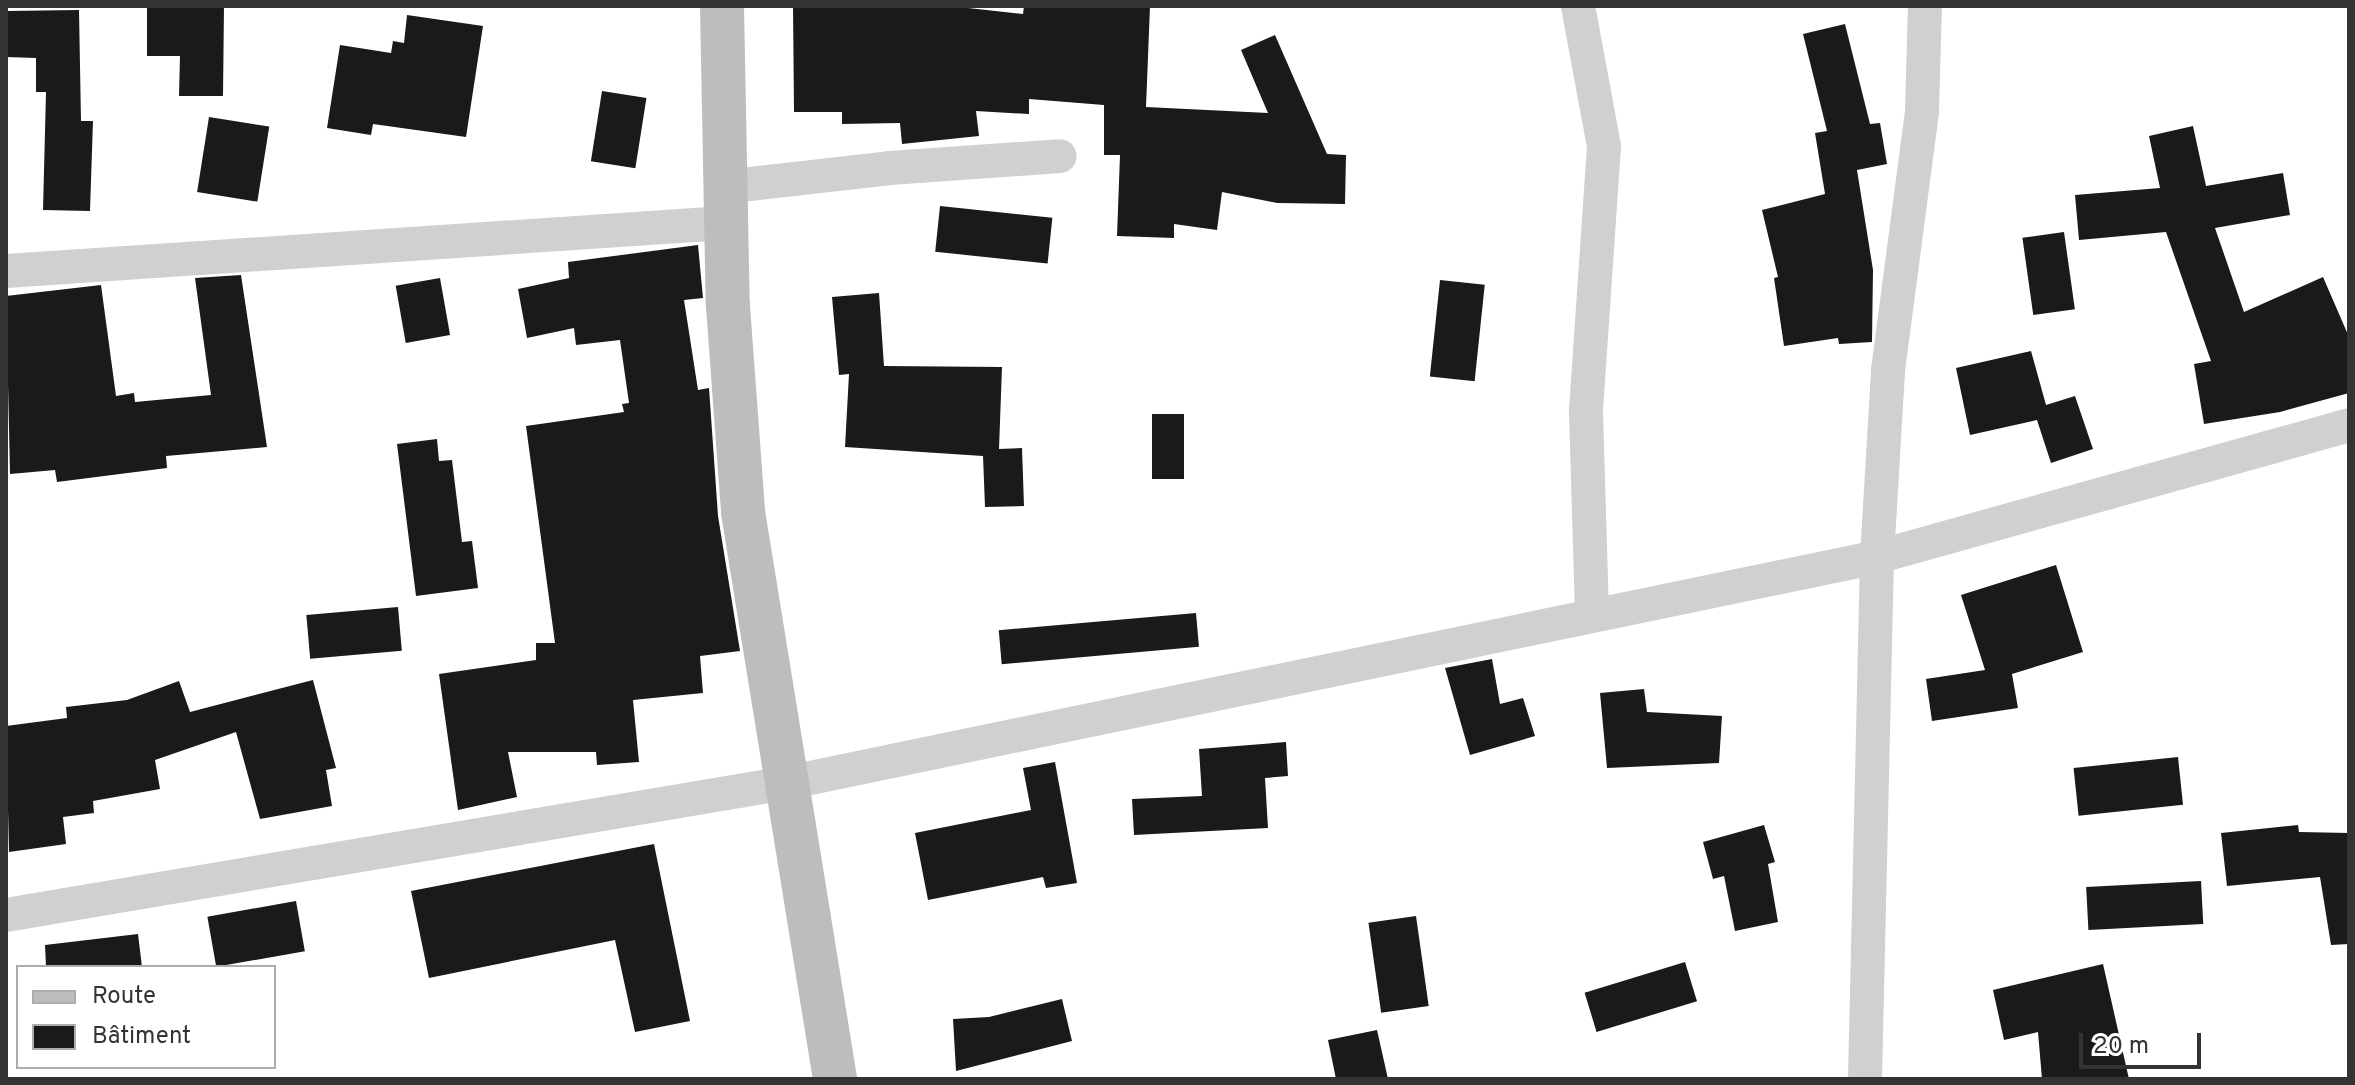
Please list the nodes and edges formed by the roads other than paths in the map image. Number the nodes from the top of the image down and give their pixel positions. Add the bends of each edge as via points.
1 (722, 6) edge
2 (1578, 6) edge
3 (1925, 6) edge
4 (1060, 156) dead end
5 (724, 205) junction
6 (6, 271) edge
7 (2349, 425) edge
8 (1877, 557) junction
9 (1592, 613) junction
10 (786, 783) junction
11 (6, 915) edge
12 (835, 1079) edge
13 (1865, 1079) edge

1 - 5 street
2 - 9 street via 1604,146 1586,412
3 - 8 street via 1922,111 1888,370
4 - 5 street via 890,168
5 - 6 street
5 - 10 street via 743,512
7 - 8 street
8 - 9 street
8 - 13 street
9 - 10 street
10 - 11 street
10 - 12 street

